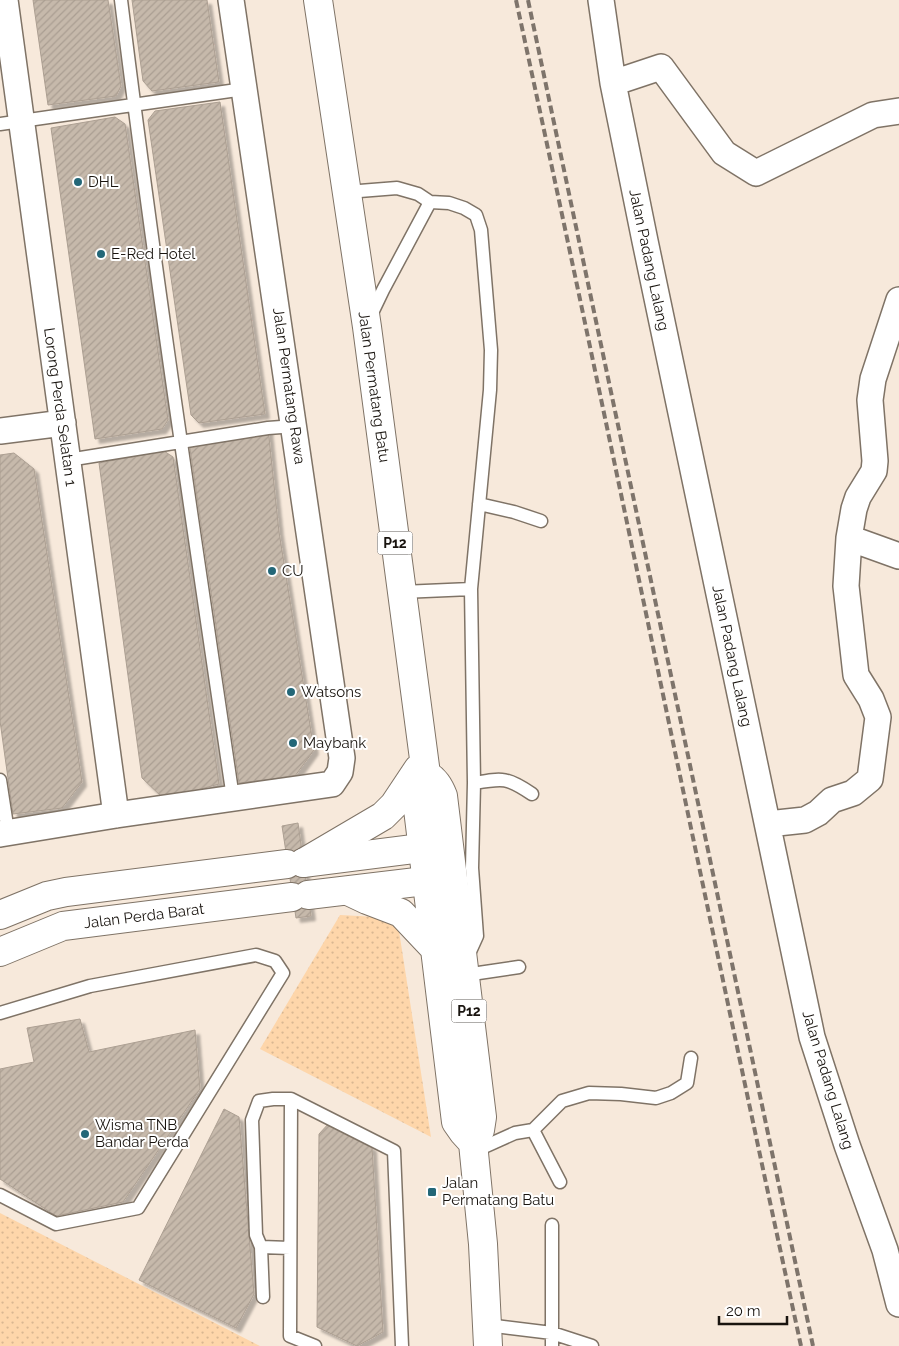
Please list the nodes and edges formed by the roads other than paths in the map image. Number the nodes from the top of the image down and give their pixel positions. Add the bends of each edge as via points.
1 (5, 0) edge
2 (122, 0) edge
3 (231, 0) edge
4 (318, 0) edge
5 (601, 0) edge
6 (613, 83) junction
7 (244, 90) junction
8 (134, 106) junction
9 (899, 111) edge
10 (11, 123) edge
11 (346, 192) junction
12 (430, 202) junction
13 (899, 300) edge
14 (366, 327) junction
15 (63, 423) junction
16 (295, 426) junction
17 (0, 431) edge
18 (181, 443) junction
19 (68, 460) junction
20 (479, 504) junction
21 (541, 521) dead end
22 (850, 538) junction
23 (899, 556) edge
24 (471, 589) junction
25 (402, 592) junction
26 (425, 766) junction
27 (0, 780) edge
28 (474, 783) junction
29 (532, 794) dead end
30 (233, 798) junction
31 (116, 815) junction
32 (768, 824) junction
33 (4, 833) edge
34 (449, 845) junction
35 (423, 848) junction
36 (295, 864) junction
37 (463, 873) junction
38 (426, 881) junction
39 (348, 891) junction
40 (0, 915) edge
41 (434, 948) junction
42 (0, 952) edge
43 (519, 967) dead end
44 (464, 969) junction
45 (0, 1013) edge
46 (691, 1058) dead end
47 (291, 1099) junction
48 (533, 1130) junction
49 (474, 1147) junction
50 (560, 1182) dead end
51 (0, 1195) edge
52 (552, 1224) dead end
53 (261, 1246) junction
54 (290, 1248) junction
55 (263, 1297) dead end
56 (899, 1304) edge
57 (488, 1336) edge
58 (552, 1339) edge
59 (315, 1346) edge
60 (402, 1346) edge
61 (592, 1346) edge

1 - 10 street, Lorong Perda Selatan 1
2 - 8 lane
3 - 7 street, Jalan Permatang Rawa
4 - 11 main road, Jalan Permatang Batu / P12
5 - 6 street, Jalan Padang Lalang
6 - 9 street via 661,67 724,153 756,173 873,115
6 - 32 street, Jalan Padang Lalang
7 - 8 lane
7 - 16 street, Jalan Permatang Rawa
8 - 10 lane
8 - 18 lane
10 - 15 street, Lorong Perda Selatan 1
11 - 12 lane via 397,188 418,194
11 - 14 main road, Jalan Permatang Batu / P12
12 - 14 lane
12 - 20 lane via 464,208 476,216 481,230 491,350
13 - 22 street via 873,379 874,472 858,497
14 - 25 main road, Jalan Permatang Batu / P12
15 - 17 street
15 - 19 street, Lorong Perda Selatan 1
16 - 18 lane
16 - 30 street, Jalan Permatang Rawa via 342,758 340,772 332,784
18 - 19 lane
18 - 30 lane
19 - 31 street, Lorong Perda Selatan 1
20 - 21 lane
20 - 24 lane
22 - 23 street
22 - 32 street via 846,586 856,674 878,717 870,779 853,793 832,800 805,820
24 - 25 lane
24 - 28 lane
25 - 26 main road, Jalan Permatang Batu / P12
26 - 34 main road, P12 via 443,796
26 - 35 main road, Jalan Permatang Batu / P12 via 417,801
26 - 36 main road via 382,816
27 - 33 lane
28 - 29 lane via 498,779 515,782
28 - 37 lane
30 - 31 street
31 - 33 street
32 - 56 street, Jalan Padang Lalang via 812,1037 885,1250
34 - 35 main road
34 - 37 main road, P12
35 - 36 main road
35 - 38 main road, Jalan Permatang Batu / P12
36 - 40 main road via 66,892
37 - 38 main road, Jalan Perda Barat
37 - 44 main road, P12
38 - 39 main road, Jalan Perda Barat
38 - 41 main road, Jalan Permatang Batu / P12
39 - 41 main road via 401,913
39 - 42 main road, Jalan Perda Barat via 63,926
41 - 49 main road, Jalan Permatang Batu / P12 via 456,1122
43 - 44 lane
44 - 49 main road, P12 via 482,1117
45 - 51 lane via 90,986 256,955 275,961 283,974 138,1208 56,1224
46 - 48 lane via 687,1083 671,1093 656,1098 588,1093 562,1101
47 - 53 lane via 259,1101 252,1120 256,1235
47 - 54 lane
47 - 60 lane via 394,1151
48 - 49 lane
48 - 50 lane
49 - 57 main road, P12
52 - 58 lane
53 - 54 lane
53 - 55 lane
54 - 59 lane via 290,1336
57 - 58 lane
58 - 61 lane

